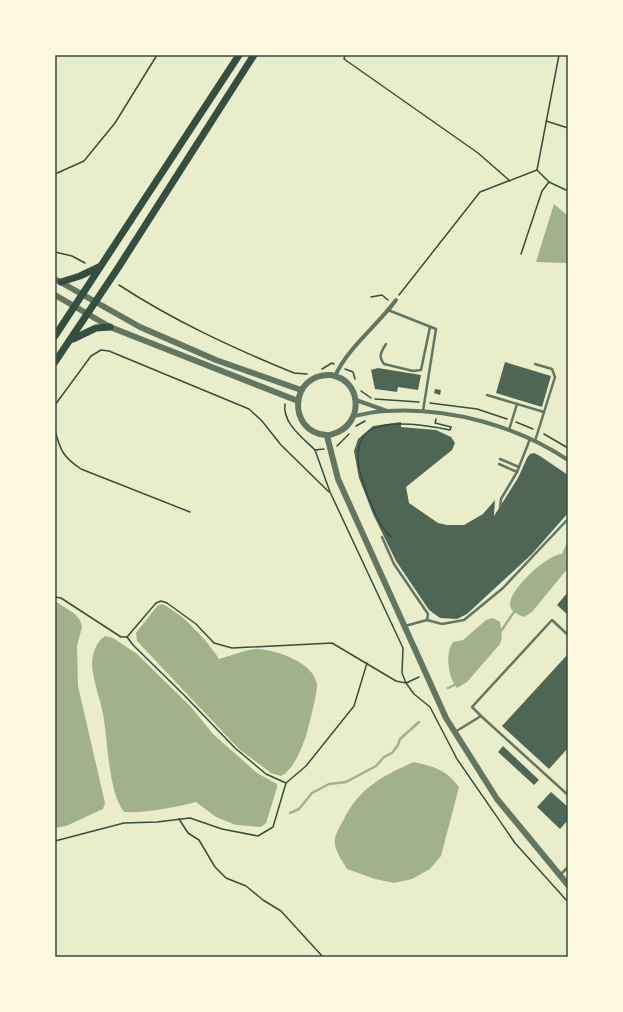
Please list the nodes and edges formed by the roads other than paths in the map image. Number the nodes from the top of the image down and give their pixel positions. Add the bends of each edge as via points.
1 (239, 55) edge
2 (254, 55) edge
3 (101, 266) junction
4 (58, 280) edge
5 (82, 294) junction
6 (55, 295) edge
7 (396, 300) road end
8 (96, 302) junction
9 (74, 306) junction
10 (388, 310) junction
11 (88, 314) junction
12 (110, 327) junction
13 (430, 327) junction
14 (55, 336) edge
15 (71, 340) junction
16 (386, 344) dead end
17 (55, 362) edge
18 (535, 364) dead end
19 (335, 376) junction
20 (301, 390) junction
21 (487, 395) dead end
22 (356, 400) junction
23 (298, 401) junction
24 (517, 404) junction
25 (387, 411) junction
26 (423, 412) junction
27 (544, 412) junction
28 (354, 416) junction
29 (509, 430) junction
30 (327, 436) junction
31 (530, 438) junction
32 (535, 441) junction
33 (500, 460) dead end
34 (568, 460) edge
35 (498, 464) dead end
36 (519, 467) junction
37 (517, 472) junction
38 (500, 508) dead end
39 (568, 519) edge
40 (382, 537) dead end
41 (427, 620) junction
42 (405, 626) junction
43 (568, 635) edge
44 (481, 716) junction
45 (455, 732) junction
46 (568, 795) edge
47 (568, 867) edge
48 (560, 876) junction
49 (568, 885) edge

1 - 3 main road
2 - 8 main road
3 - 4 main road via 80,276
3 - 5 main road
4 - 5 street
5 - 8 street
5 - 9 main road
6 - 9 street
7 - 10 street
8 - 11 main road
8 - 20 street via 140,326 216,360
9 - 11 street
9 - 14 main road
10 - 13 lane
10 - 19 street via 358,342
11 - 12 street
11 - 15 main road
12 - 15 main road via 96,328
12 - 23 street
13 - 16 lane via 421,370 413,371 384,364 380,360 380,354
13 - 26 lane via 436,329
15 - 17 main road
18 - 27 lane via 552,369 555,377
19 - 20 street via 314,378
19 - 22 street via 348,384
20 - 23 street
21 - 24 lane
22 - 25 street
22 - 28 street
23 - 30 street via 304,424
24 - 27 lane
24 - 29 lane
25 - 26 street
25 - 28 street
26 - 29 street via 479,420
27 - 32 lane
28 - 30 street via 343,430
29 - 31 street
30 - 42 street via 338,479
31 - 32 street
31 - 36 lane
32 - 34 street
33 - 36 lane
35 - 37 lane
36 - 37 lane
37 - 38 lane via 501,499
39 - 41 lane via 503,588 464,620 442,624
40 - 41 lane via 394,564 428,614
41 - 42 lane
42 - 45 street via 446,718
43 - 44 lane via 552,620 472,708
44 - 45 lane
44 - 46 lane
45 - 48 street via 497,799
47 - 48 lane
48 - 49 street

